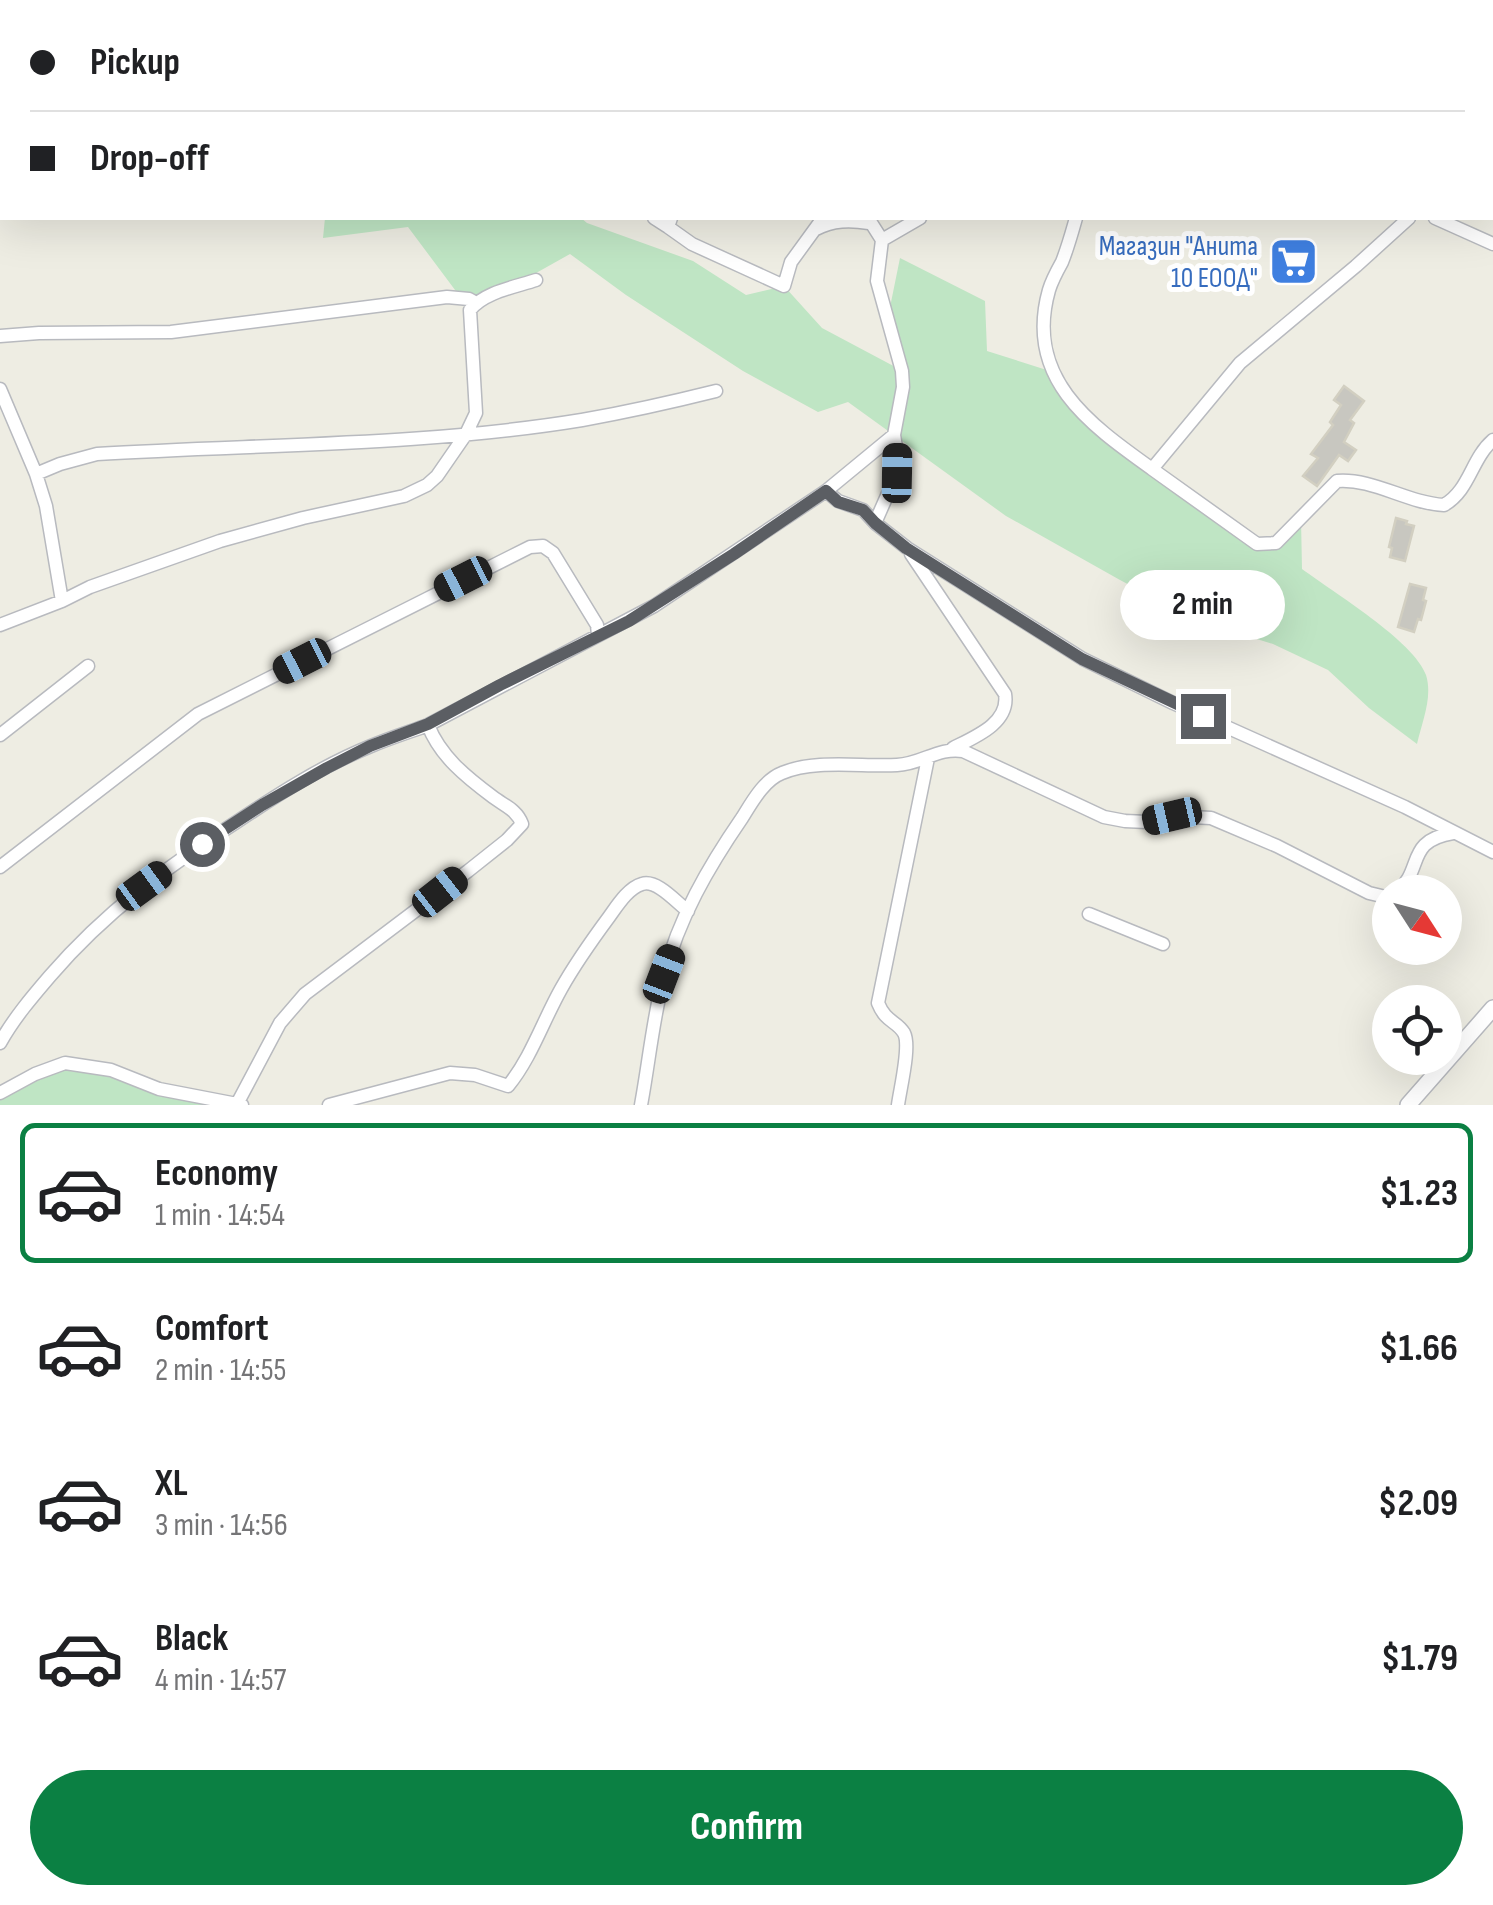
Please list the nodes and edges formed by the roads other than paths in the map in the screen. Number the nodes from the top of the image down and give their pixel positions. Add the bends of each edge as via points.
1 (822, 220) edge
2 (868, 220) edge
3 (917, 220) edge
4 (1075, 220) edge
5 (1407, 220) edge
6 (1439, 220) edge
7 (669, 222) edge
8 (814, 230) junction
9 (882, 240) junction
10 (1493, 244) edge
11 (536, 280) dead end
12 (476, 302) junction
13 (0, 336) edge
14 (0, 389) edge
15 (716, 391) dead end
16 (6, 422) edge
17 (466, 434) junction
18 (894, 435) junction
19 (1493, 440) edge
20 (1152, 469) junction
21 (36, 474) junction
22 (826, 491) junction
23 (875, 523) junction
24 (906, 548) junction
25 (62, 601) junction
26 (0, 625) edge
27 (598, 636) junction
28 (88, 666) dead end
29 (428, 724) junction
30 (0, 735) edge
31 (950, 749) junction
32 (928, 758) junction
33 (1453, 833) junction
34 (1493, 852) edge
35 (0, 867) edge
36 (1409, 875) edge
37 (1372, 894) edge
38 (688, 911) junction
39 (1089, 914) dead end
40 (1163, 944) dead end
41 (1493, 1008) edge
42 (0, 1043) edge
43 (0, 1092) edge
44 (240, 1104) edge
45 (328, 1105) edge
46 (641, 1105) edge
47 (898, 1105) edge
48 (1408, 1105) edge

1 - 8 street
2 - 8 street
2 - 9 street
3 - 9 street
4 - 20 street via 1046,302 1048,358 1080,413
5 - 20 street via 1240,364
6 - 10 street
7 - 8 street via 692,244 784,286
9 - 18 street via 876,281 903,387
11 - 12 street
12 - 13 street via 447,297 171,332
12 - 17 street via 470,310 476,412
14 - 16 street
15 - 17 street via 580,420
16 - 21 street
17 - 21 street via 97,454
17 - 25 street via 418,491 234,537
18 - 22 street
18 - 23 street via 897,473
19 - 20 street via 1460,493 1444,505 1337,481 1276,544 1266,545
21 - 25 street
22 - 23 street
22 - 27 street
23 - 24 street
24 - 31 street via 1005,694 1004,713
24 - 33 street via 1082,659
25 - 26 street
27 - 29 street
27 - 35 street via 553,553 530,547 198,714
28 - 30 street
29 - 42 street via 314,775 144,886 72,950
29 - 44 street via 455,765 522,824 305,994 280,1023
31 - 32 street
31 - 37 street via 1104,817 1210,818
32 - 38 street via 898,765 807,766 772,778
32 - 47 street via 878,1003 907,1045
33 - 34 street
33 - 36 street via 1420,848
38 - 45 street via 649,883 632,890 573,968 508,1086 450,1073
38 - 46 street via 664,974
39 - 40 street
41 - 48 street
43 - 44 street via 65,1064

